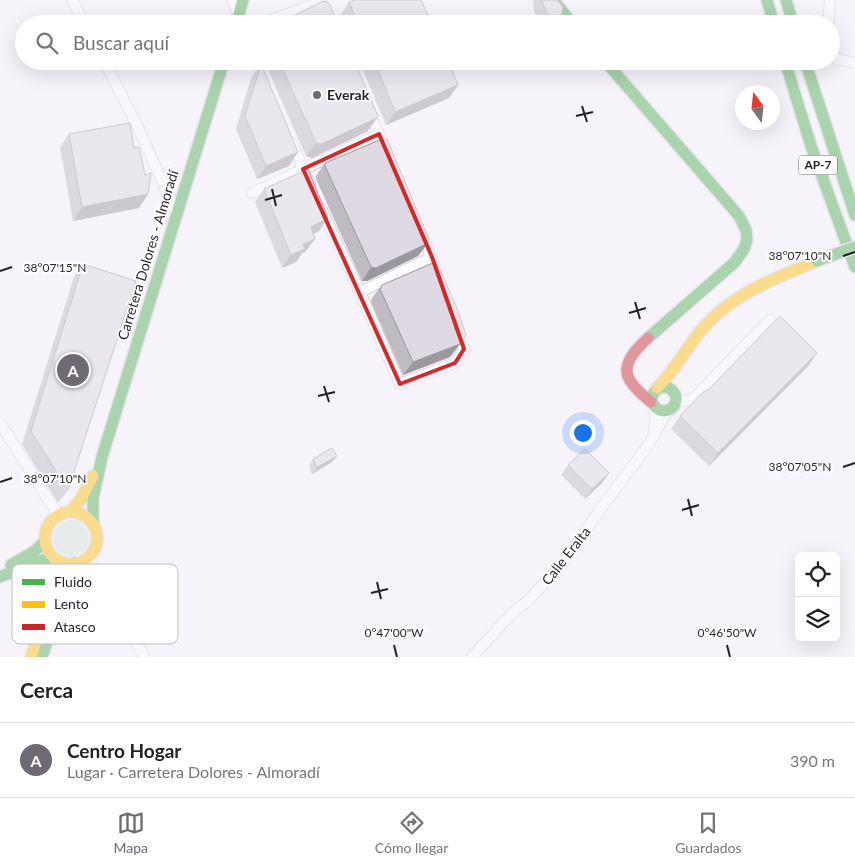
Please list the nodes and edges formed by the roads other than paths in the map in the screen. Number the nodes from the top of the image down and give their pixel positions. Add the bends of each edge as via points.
1 (72, 0) edge
2 (232, 0) edge
3 (243, 0) edge
4 (553, 0) edge
5 (767, 0) edge
6 (786, 0) edge
7 (830, 0) edge
8 (320, 4) edge
9 (80, 15) edge
10 (237, 15) edge
11 (240, 15) edge
12 (286, 15) edge
13 (566, 15) edge
14 (771, 15) edge
15 (790, 15) edge
16 (829, 15) edge
17 (840, 60) edge
18 (855, 63) edge
19 (109, 70) edge
20 (221, 70) edge
21 (259, 70) edge
22 (613, 70) edge
23 (788, 70) edge
24 (808, 70) edge
25 (267, 88) edge
26 (363, 98) edge
27 (287, 133) edge
28 (379, 134) junction
29 (390, 160) edge
30 (303, 169) junction
31 (252, 193) dead end
32 (177, 215) junction
33 (855, 215) edge
34 (417, 222) edge
35 (855, 247) edge
36 (432, 257) junction
37 (855, 267) edge
38 (442, 284) edge
39 (360, 292) junction
40 (770, 320) dead end
41 (454, 321) edge
42 (680, 360) junction
43 (634, 386) junction
44 (656, 389) junction
45 (675, 396) junction
46 (652, 404) junction
47 (668, 411) junction
48 (0, 423) edge
49 (649, 444) junction
50 (102, 457) junction
51 (70, 512) junction
52 (58, 515) junction
53 (92, 524) junction
54 (44, 541) junction
55 (88, 557) junction
56 (55, 558) junction
57 (75, 563) joint
58 (14, 564) edge
59 (32, 564) edge
60 (56, 564) edge
61 (92, 564) edge
62 (12, 565) edge
63 (0, 569) edge
64 (12, 573) edge
65 (0, 577) edge
66 (35, 644) edge
67 (46, 644) edge
68 (137, 644) edge
69 (31, 657) edge
70 (42, 657) edge
71 (144, 657) edge
72 (472, 657) edge

1 - 9 street
2 - 10 street
3 - 11 main road
4 - 13 main road
5 - 14 main road
6 - 15 main road
7 - 16 street
8 - 12 street
17 - 18 street
19 - 32 street
20 - 32 main road, Carretera Dolores - Almoradí
21 - 25 street
22 - 43 main road via 739,216 747,235 745,249 735,262 633,353 628,361 627,375
23 - 37 main road, AP-7
24 - 33 main road, AP-7
26 - 28 street
27 - 30 street
28 - 29 street
28 - 30 street
30 - 31 street
30 - 39 street
32 - 50 main road, Carretera Dolores - Almoradí
34 - 36 street
35 - 42 main road, bridge via 766,282 731,302 704,326
36 - 38 street
36 - 39 street
39 - 41 street via 400,384 456,363 464,349
40 - 45 street via 694,398 686,400
42 - 44 main road via 667,380
42 - 45 main road via 674,384
43 - 44 main road
43 - 46 main road
44 - 45 main road via 671,389
44 - 46 main road
45 - 47 main road via 674,407
46 - 47 main road via 661,412
46 - 49 street via 656,419
47 - 49 street
48 - 52 street
49 - 72 street, Calle Eralta via 564,561
50 - 51 main road
50 - 53 main road via 94,492
51 - 52 main road
51 - 53 main road via 82,514
52 - 54 main road via 46,530
53 - 55 main road via 97,537 94,550
54 - 56 main road
54 - 58 main road
55 - 57 main road
55 - 61 street
56 - 57 main road
56 - 59 main road
56 - 60 main road
62 - 63 main road
64 - 65 main road
66 - 69 main road
67 - 70 main road
68 - 71 street

